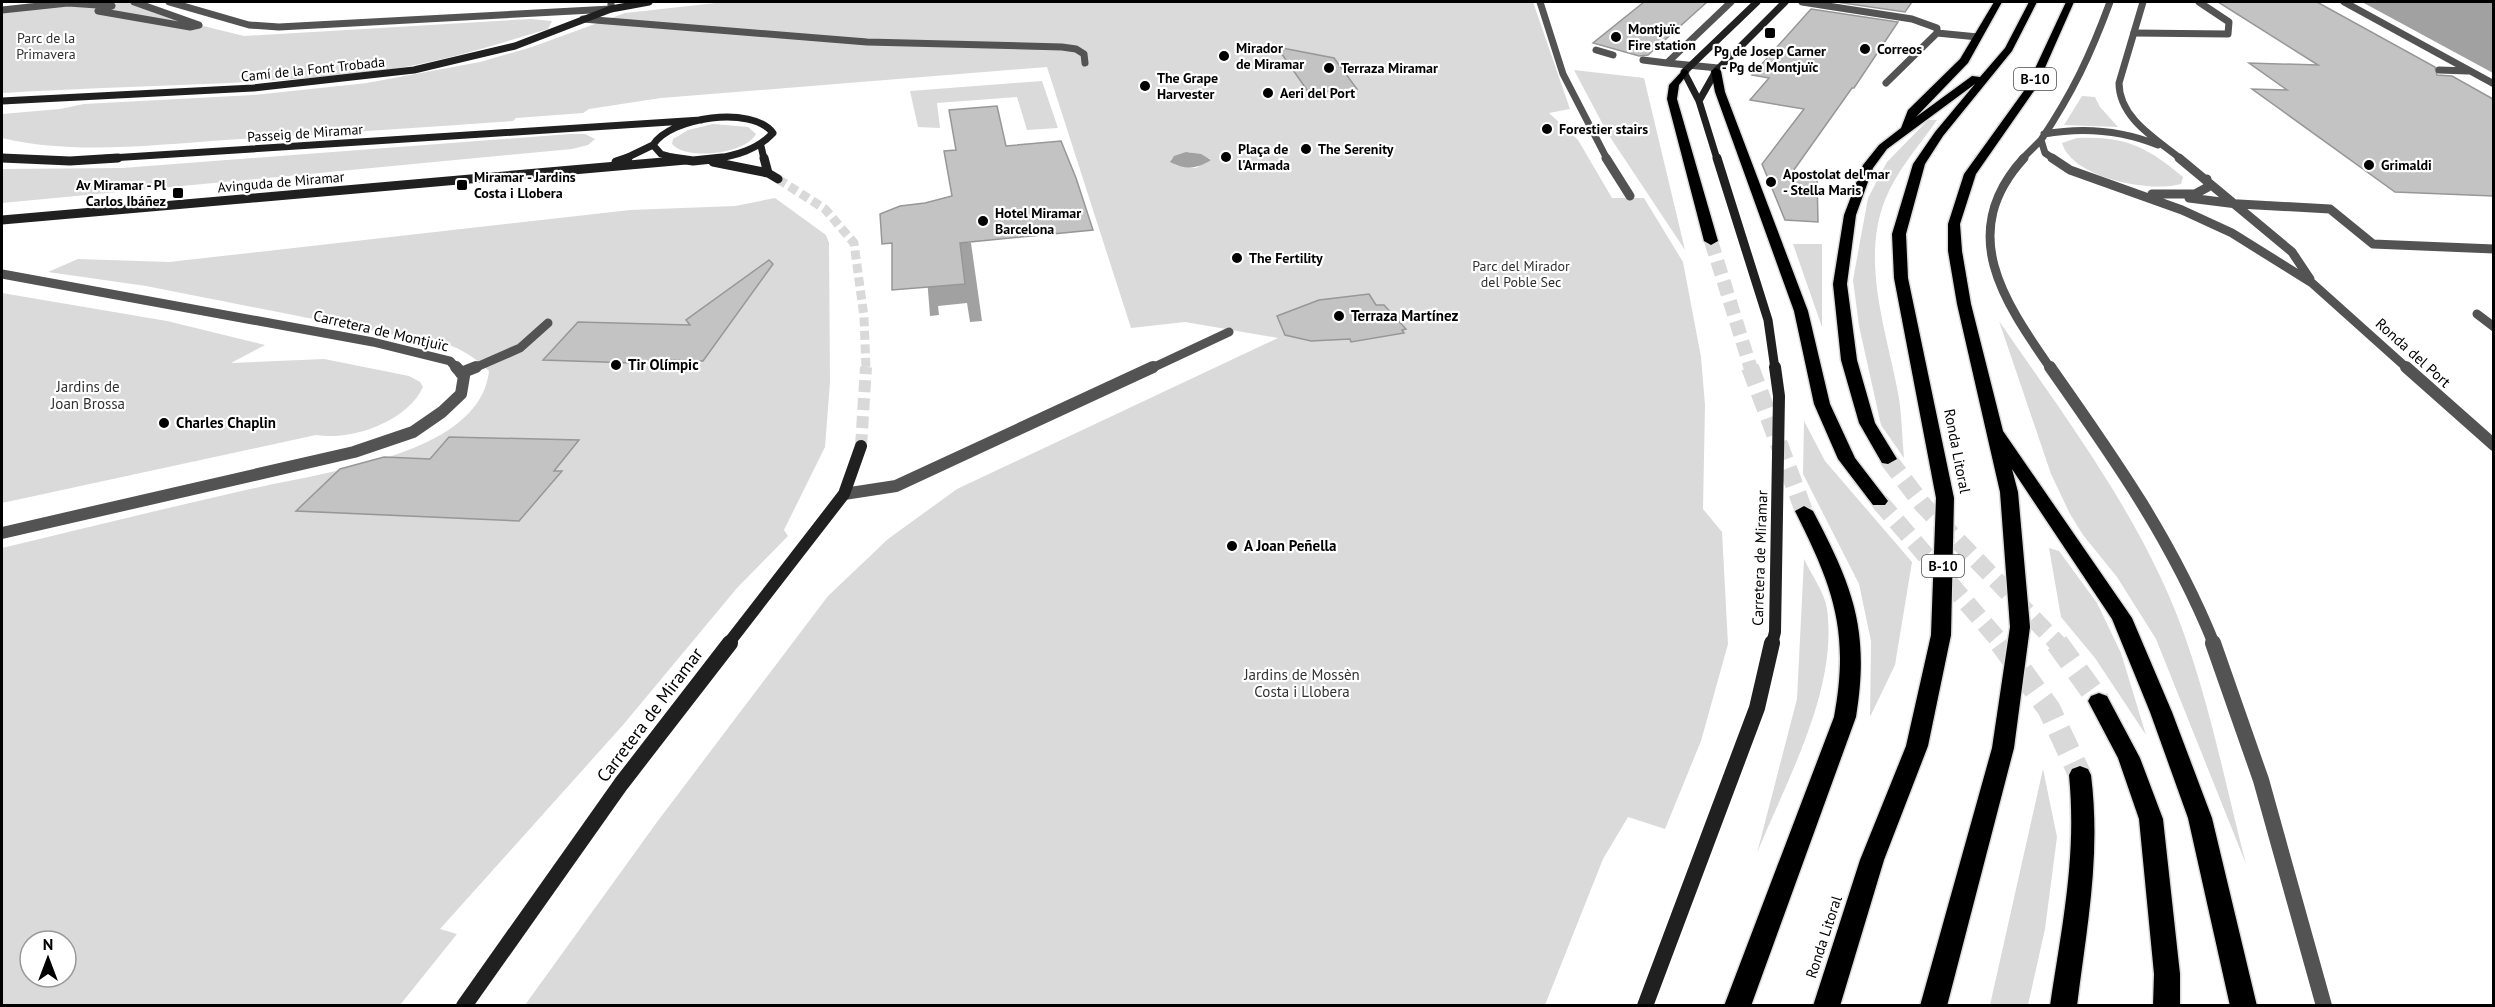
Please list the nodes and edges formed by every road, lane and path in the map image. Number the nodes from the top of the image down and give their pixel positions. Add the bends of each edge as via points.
1 (7, 2) edge
2 (30, 2) edge
3 (134, 2) edge
4 (169, 2) edge
5 (649, 2) edge
6 (1540, 2) edge
7 (1731, 2) edge
8 (1757, 2) edge
9 (1785, 2) edge
10 (1802, 2) edge
11 (1998, 2) edge
12 (2033, 2) edge
13 (2070, 2) edge
14 (2110, 2) edge
15 (2143, 2) edge
16 (2199, 2) edge
17 (2344, 2) edge
18 (611, 5) edge
19 (2, 7) edge
20 (583, 19) junction
21 (1937, 33) junction
22 (2134, 33) junction
23 (1978, 37) junction
24 (1596, 50) dead end
25 (1613, 55) dead end
26 (2001, 58) junction
27 (1643, 60) dead end
28 (1085, 63) dead end
29 (1667, 63) junction
30 (1686, 69) junction
31 (1717, 70) junction
32 (2439, 70) dead end
33 (2471, 71) junction
34 (1886, 83) dead end
35 (2493, 84) edge
36 (41, 98) junction
37 (2, 101) edge
38 (1699, 101) junction
39 (2, 106) edge
40 (701, 120) junction
41 (610, 127) junction
42 (1907, 128) junction
43 (662, 134) junction
44 (2043, 137) junction
45 (653, 145) junction
46 (761, 146) junction
47 (2171, 150) junction
48 (2, 159) edge
49 (686, 160) junction
50 (702, 160) junction
51 (562, 170) junction
52 (768, 173) junction
53 (778, 179) tunnel mouth
54 (2208, 179) junction
55 (2118, 188) junction
56 (1630, 196) dead end
57 (2170, 196) junction
58 (2239, 204) junction
59 (2, 220) edge
60 (1711, 241) tunnel mouth
61 (2493, 249) edge
62 (2, 273) edge
63 (2312, 283) junction
64 (2476, 314) dead end
65 (548, 323) dead end
66 (2493, 327) edge
67 (1229, 332) dead end
68 (461, 373) junction
69 (1995, 431) junction
70 (2493, 445) edge
71 (861, 446) tunnel mouth
72 (1888, 459) tunnel mouth
73 (844, 494) junction
74 (1879, 501) tunnel mouth
75 (1804, 511) tunnel mouth
76 (2, 533) edge
77 (2099, 701) tunnel mouth
78 (2080, 775) tunnel mouth
79 (464, 1005) edge
80 (1645, 1005) edge
81 (1737, 1005) edge
82 (1826, 1005) edge
83 (1934, 1005) edge
84 (2062, 1005) edge
85 (2166, 1005) edge
86 (2244, 1005) edge
87 (2324, 1005) edge

1 - 19 street
2 - 19 street
3 - 19 street via 199,25 189,27 98,11 112,6 68,3
4 - 18 street via 249,26 279,27
5 - 18 street, Camí de la Font Trobada
6 - 56 street via 1563,74 1596,143
7 - 29 street
8 - 30 street
9 - 31 street
10 - 21 street via 1912,19 1936,28
11 - 23 highway, B-10
12 - 26 highway, Ronda Litoral / B-10
13 - 69 highway, B-10 via 2031,88 1970,174 1954,224 1964,304
14 - 44 street via 2074,88
15 - 22 street, Ronda del Port
16 - 22 street via 2229,22 2228,34
17 - 33 street
18 - 20 street, Camí de la Font Trobada
20 - 28 street via 867,42 1062,47 1080,51
20 - 36 street, Camí de la Font Trobada via 515,46 380,75 253,88
21 - 23 street
21 - 34 street
22 - 47 street, Ronda del Port via 2119,83 2120,99 2139,124
23 - 42 highway, B-10 via 1964,61 1912,112
24 - 25 street
26 - 42 highway, B-10
26 - 82 highway, Ronda Litoral / B-10 via 1919,164 1899,234 1901,278 1945,498 1941,635 1917,746 1872,860
27 - 29 street
29 - 30 street
30 - 31 street
30 - 38 street, Carretera de Miramar
30 - 60 highway via 1674,85 1672,99
31 - 38 street
31 - 74 highway via 1720,92 1801,311 1822,404 1847,459
32 - 33 street
33 - 35 street
36 - 37 street, Camí de la Font Trobada
36 - 39 street
38 - 80 street, Carretera de Miramar via 1768,320 1773,352 1779,396 1775,632 1757,708
40 - 41 street, Passeig de Miramar
40 - 43 street
40 - 46 street, Passeig de Miramar via 735,118 762,122 773,133
41 - 43 street, Passeig de Miramar via 641,127
41 - 48 street, Passeig de Miramar via 70,161
42 - 72 highway, B-10 via 1883,147 1863,178 1850,215 1840,284 1857,396
43 - 45 street
44 - 47 street, Ronda del Port via 2070,131 2106,132 2139,138
44 - 55 street, Ronda del Port via 2045,153 2053,160
44 - 87 street via 2005,180 1992,205 1988,225 1994,266 2029,337 2140,496 2203,616 2243,723
45 - 49 street via 662,155
45 - 51 street, Avinguda de Miramar via 612,163
46 - 50 street via 735,156
46 - 52 street
47 - 54 street, Ronda del Port
49 - 50 street
49 - 51 street, Avinguda de Miramar
50 - 52 street
51 - 59 street, Avinguda de Miramar
52 - 53 street
54 - 57 street, Ronda del Port via 2204,191
54 - 58 street, Ronda del Port
55 - 57 street, Ronda del Port
55 - 63 street, Ronda del Port via 2182,210 2232,233
57 - 58 street, Ronda del Port
58 - 61 street via 2330,209 2373,244
58 - 63 street, Ronda del Port via 2292,252
62 - 68 street, Carretera de Montjuïc via 373,342 450,361
63 - 70 street, Ronda del Port
64 - 66 street
65 - 68 street via 539,336 513,351
67 - 73 street via 896,486
68 - 76 street via 461,394 442,412 404,435 354,452
69 - 83 highway, B-10 via 2008,492 2020,627 2002,748
69 - 86 highway, B-10 via 2122,618 2200,818
71 - 73 street, Carretera de Miramar
73 - 79 street, Carretera de Miramar via 621,784
75 - 81 highway via 1846,602 1851,627 1852,684 1845,717
77 - 85 highway via 2129,758 2151,819 2167,974
78 - 84 highway via 2084,860

